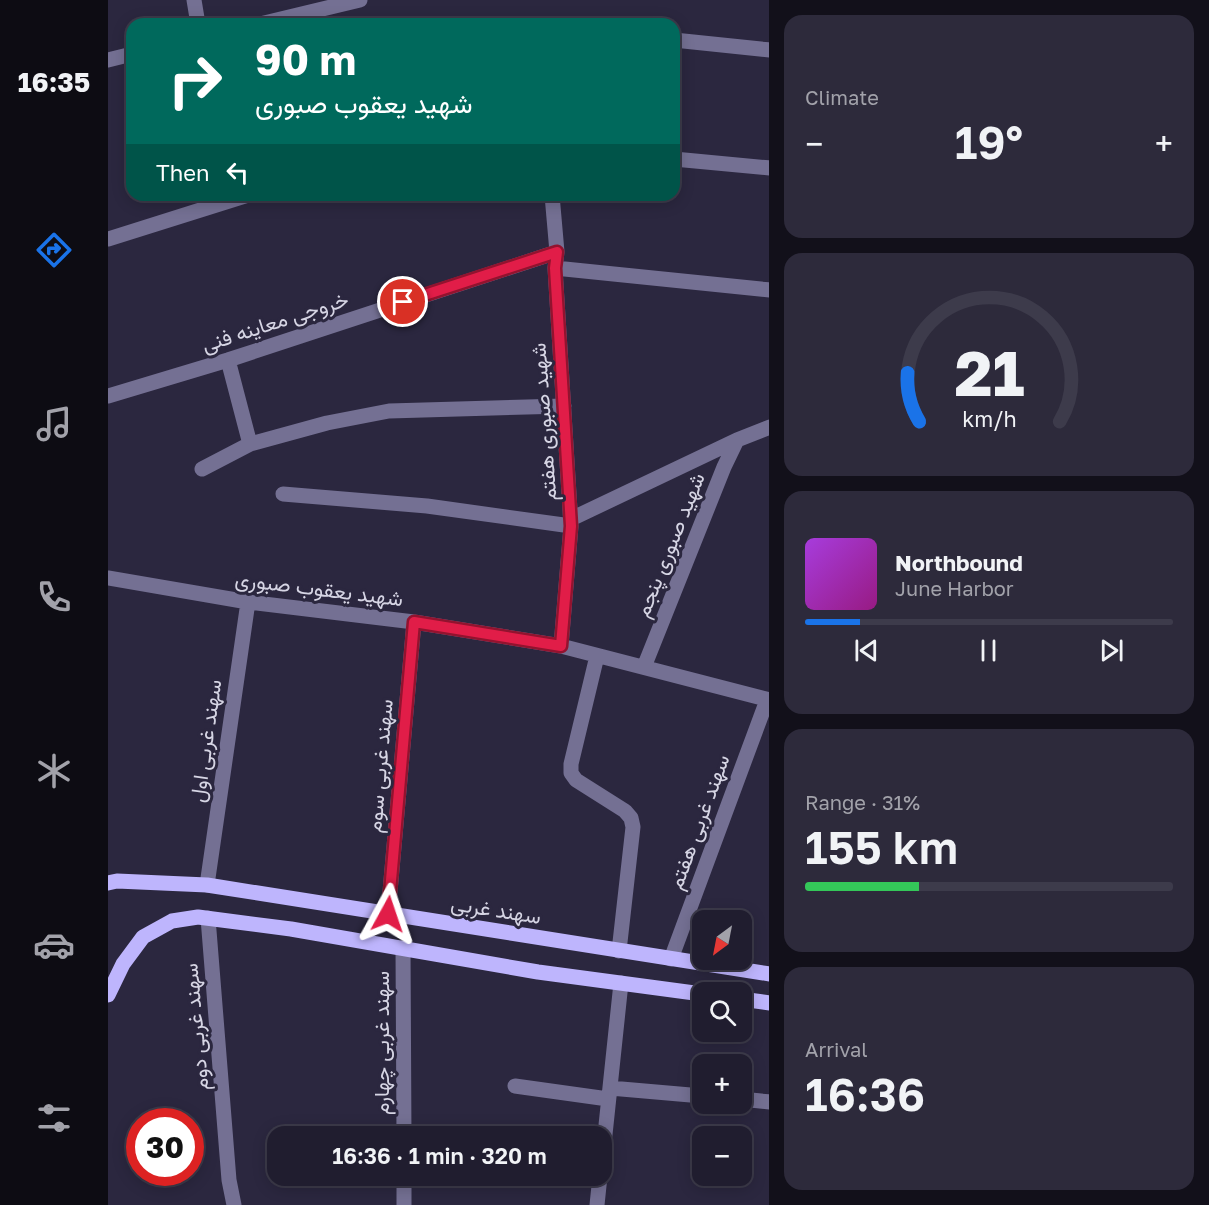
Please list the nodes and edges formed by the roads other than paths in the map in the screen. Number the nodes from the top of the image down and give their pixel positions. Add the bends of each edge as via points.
1 (194, 0) edge
2 (360, 0) edge
3 (197, 18) edge
4 (285, 18) edge
5 (680, 41) edge
6 (769, 50) edge
7 (126, 56) edge
8 (108, 60) edge
9 (680, 160) edge
10 (769, 168) edge
11 (229, 201) edge
12 (552, 201) edge
13 (108, 239) edge
14 (556, 260) junction
15 (769, 290) edge
16 (228, 360) junction
17 (108, 396) edge
18 (564, 406) junction
19 (769, 427) edge
20 (737, 440) junction
21 (250, 444) junction
22 (202, 469) dead end
23 (283, 494) dead end
24 (571, 523) junction
25 (108, 578) edge
26 (248, 602) junction
27 (414, 622) junction
28 (561, 646) junction
29 (597, 656) junction
30 (644, 667) junction
31 (768, 700) edge
32 (108, 883) edge
33 (207, 885) junction
34 (388, 914) junction
35 (208, 918) junction
36 (403, 948) junction
37 (620, 951) junction
38 (670, 959) junction
39 (769, 974) edge
40 (621, 983) junction
41 (692, 993) edge
42 (108, 995) edge
43 (752, 1001) edge
44 (769, 1003) edge
45 (515, 1086) dead end
46 (609, 1093) junction
47 (692, 1096) edge
48 (752, 1100) edge
49 (769, 1102) edge
50 (404, 1126) edge
51 (606, 1126) edge
52 (404, 1186) edge
53 (599, 1186) edge
54 (234, 1205) edge
55 (404, 1205) edge
56 (597, 1205) edge

1 - 3 street
2 - 4 street
5 - 6 street
7 - 8 street
9 - 10 street
11 - 13 street
12 - 14 street, شهید صبوری هفتم
14 - 15 street
14 - 16 street, خروجی معاینه فنی
14 - 18 street, شهید صبوری هفتم
16 - 17 street, خروجی معاینه فنی
16 - 21 street
18 - 21 street via 389,411
18 - 24 street, شهید صبوری هفتم
19 - 20 street
20 - 24 street
20 - 30 street, شهید صبوری پنجم
21 - 22 street
23 - 24 street
24 - 28 street, شهید صبوری هفتم
25 - 26 street, شهید یعقوب صبوری
26 - 27 street, شهید یعقوب صبوری
26 - 33 street, سهند غربی اول
27 - 28 street, شهید یعقوب صبوری
27 - 34 street, سهند غربی سوم
28 - 29 street, شهید یعقوب صبوری
29 - 30 street, شهید یعقوب صبوری
29 - 37 street via 571,773 632,818
30 - 31 street, شهید یعقوب صبوری
31 - 38 street, سهند غربی هفتم
32 - 33 main road, سهند غربی
33 - 34 main road, سهند غربی
34 - 37 main road, سهند غربی
35 - 36 main road
35 - 42 main road via 172,921 143,937 123,964
35 - 54 street, سهند غربی دوم
36 - 40 main road
36 - 50 street, سهند غربی چهارم
37 - 38 main road, سهند غربی
38 - 39 main road, سهند غربی
40 - 41 main road
40 - 46 street
43 - 44 main road
45 - 46 street
46 - 47 street
46 - 51 street
48 - 49 street
52 - 55 street
53 - 56 street

